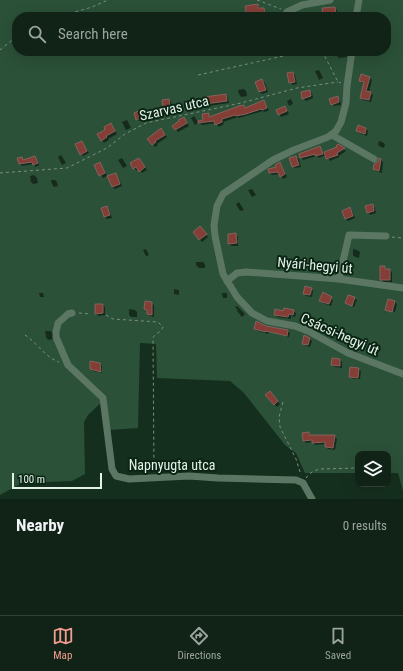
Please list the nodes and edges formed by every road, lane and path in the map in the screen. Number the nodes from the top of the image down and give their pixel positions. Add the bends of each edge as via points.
1 (108, 0) edge
2 (256, 0) edge
3 (330, 0) edge
4 (359, 0) edge
5 (75, 12) edge
6 (287, 12) joint
7 (357, 12) edge
8 (12, 40) edge
9 (0, 50) edge
10 (284, 56) edge
11 (325, 56) edge
12 (351, 56) edge
13 (198, 76) dead end
14 (338, 82) junction
15 (347, 86) junction
16 (332, 135) junction
17 (374, 159) dead end
18 (0, 173) edge
19 (386, 236) joint
20 (403, 238) edge
21 (339, 279) junction
22 (227, 281) junction
23 (403, 288) edge
24 (72, 313) joint
25 (91, 314) dead end
26 (106, 315) dead end
27 (25, 335) dead end
28 (68, 365) junction
29 (403, 374) edge
30 (282, 402) dead end
31 (355, 468) edge
32 (155, 478) junction
33 (304, 483) junction
34 (312, 499) edge

1 - 5 path
2 - 6 path
3 - 6 street via 302,5
4 - 7 street
8 - 9 path
10 - 13 path
11 - 14 path
12 - 15 street
14 - 15 path
14 - 18 path, Szarvas utca via 297,88 146,123 125,134 107,148 67,168
15 - 16 street via 341,122
16 - 17 street
16 - 22 street, Csácsi-hegyi út via 273,160 223,194 217,206 214,225 220,265
19 - 20 path
19 - 21 street via 349,235
21 - 22 street, Nyári-hegyi út via 246,272 237,273
21 - 23 street, Nyári-hegyi út
22 - 29 street, Csácsi-hegyi út via 237,297 260,318 308,331 348,353
24 - 25 path
24 - 28 street, Napnyugta utca via 58,323 56,332
26 - 32 path via 113,319 158,322 163,327 153,338
27 - 28 path via 52,360
28 - 32 street, Napnyugta utca via 103,398 114,474 129,479
30 - 33 path via 280,426
31 - 33 path via 315,470 308,475
32 - 33 street, Napnyugta utca via 189,476 296,480
33 - 34 street

